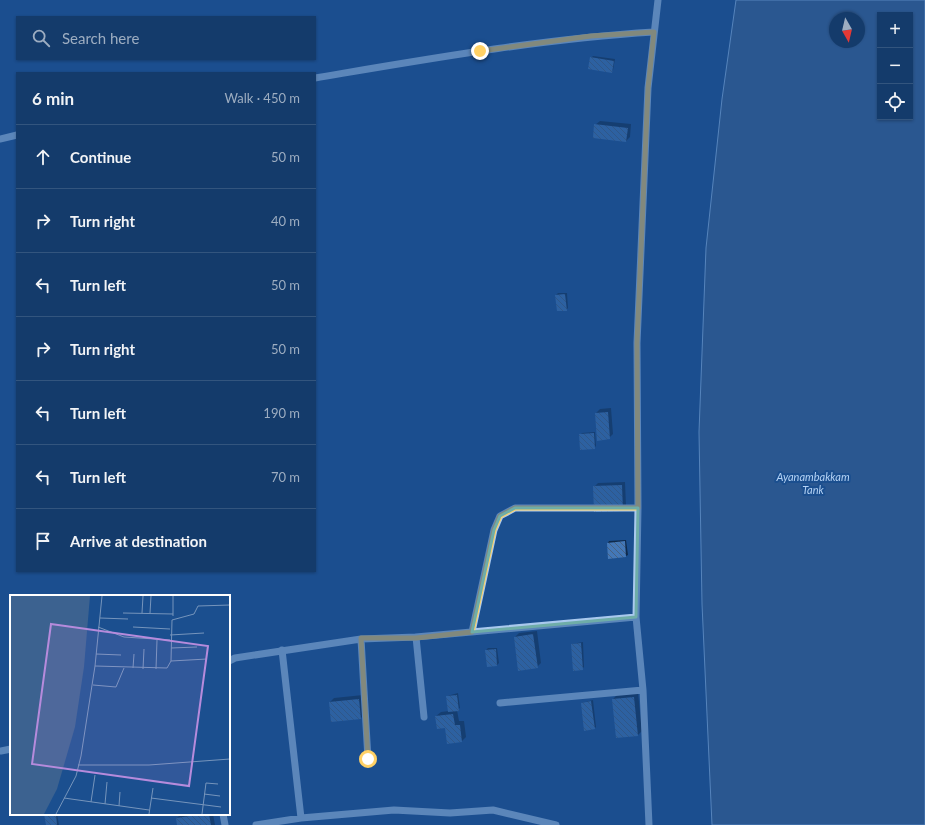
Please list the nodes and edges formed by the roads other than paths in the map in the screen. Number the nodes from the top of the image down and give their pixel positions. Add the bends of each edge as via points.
1 (658, 0) edge
2 (654, 32) junction
3 (316, 78) edge
4 (16, 135) edge
5 (0, 139) edge
6 (638, 508) junction
7 (636, 617) junction
8 (472, 632) junction
9 (361, 638) junction
10 (416, 638) junction
11 (282, 650) junction
12 (230, 660) edge
13 (643, 690) junction
14 (500, 703) dead end
15 (424, 716) dead end
16 (368, 759) dead end
17 (223, 815) edge
18 (302, 818) junction
19 (225, 825) edge
20 (256, 825) edge
21 (556, 825) edge
22 (649, 825) edge

1 - 2 street
2 - 3 street via 591,36 517,46
2 - 6 street via 648,88 637,343
4 - 5 street
6 - 7 street
6 - 8 street via 515,508 500,516 494,530
7 - 8 street
7 - 13 street
8 - 10 street
9 - 10 street
9 - 11 street
9 - 16 street
10 - 15 street
11 - 12 street
11 - 18 street
13 - 14 street
13 - 22 street
17 - 19 street
18 - 20 street
18 - 21 street via 394,810 450,813 492,810

